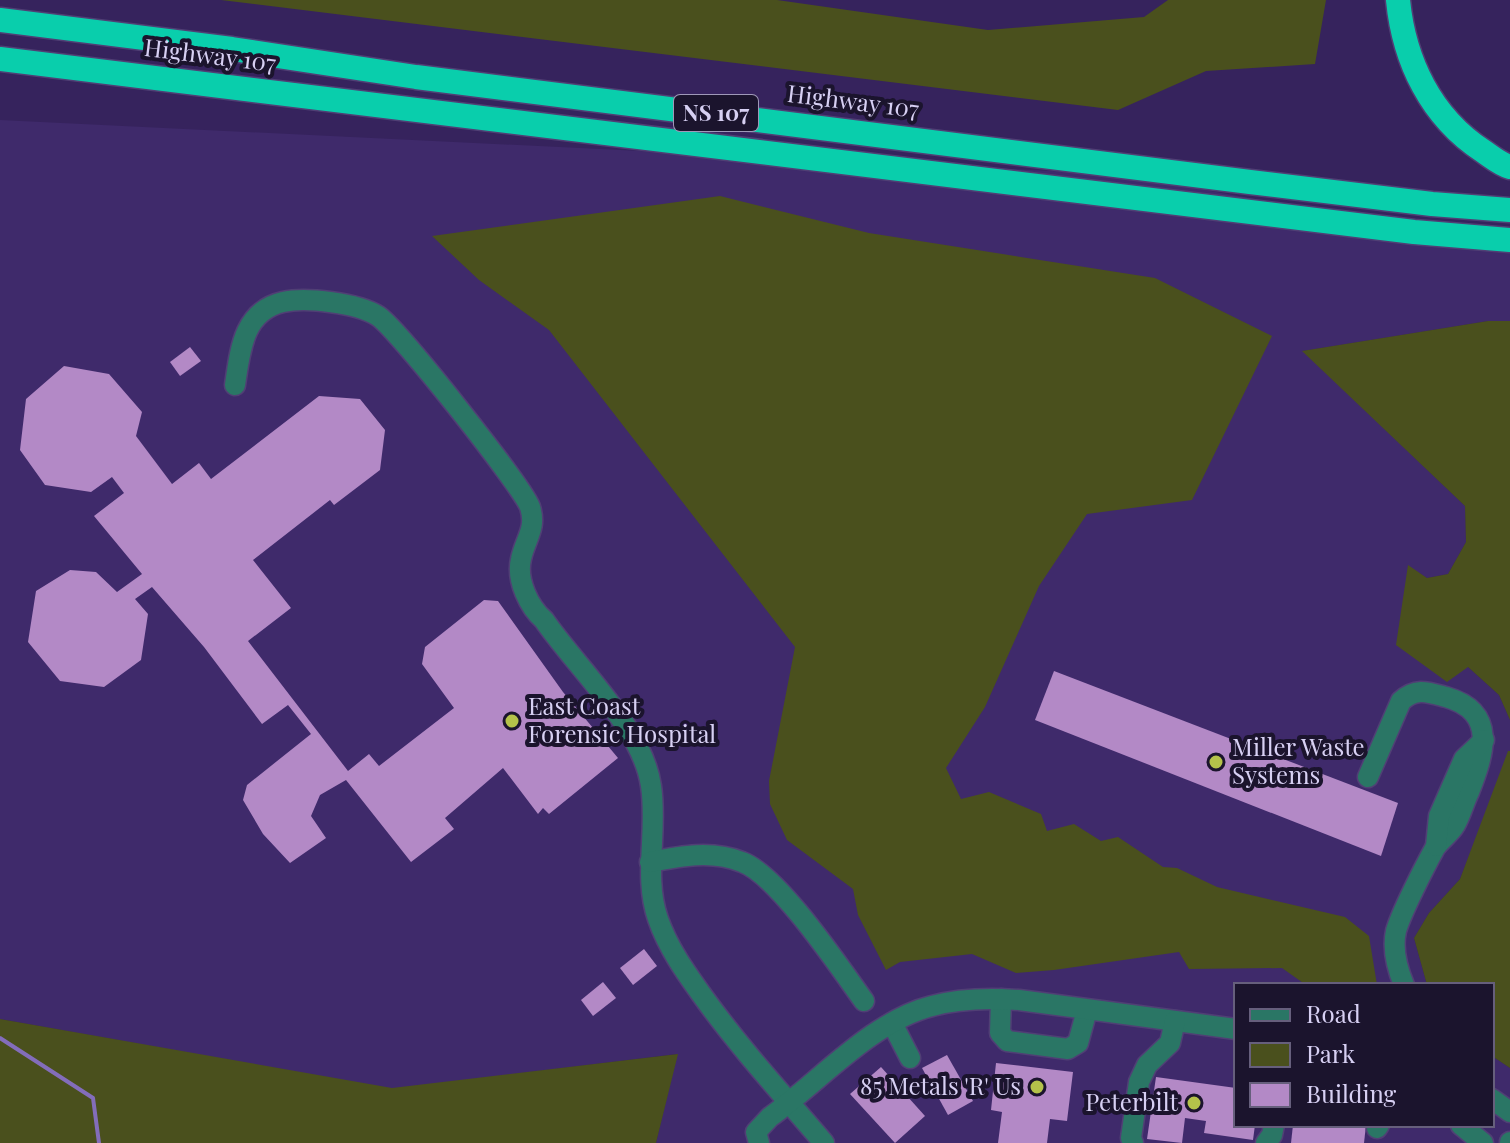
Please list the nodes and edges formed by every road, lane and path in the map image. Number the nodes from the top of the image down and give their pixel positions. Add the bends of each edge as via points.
1 (1398, 0) edge
2 (0, 20) edge
3 (0, 59) edge
4 (1510, 167) edge
5 (1510, 210) edge
6 (1510, 240) edge
7 (235, 385) dead end
8 (1368, 777) dead end
9 (650, 862) junction
10 (1403, 983) edge
11 (1001, 999) junction
12 (864, 1001) dead end
13 (1087, 1010) junction
14 (1175, 1021) junction
15 (892, 1023) junction
16 (1234, 1029) edge
17 (910, 1058) dead end
18 (788, 1103) junction
19 (1463, 1127) edge
20 (753, 1139) edge
21 (824, 1143) edge
22 (1133, 1143) edge
23 (1483, 1143) edge

1 - 4 highway via 1401,30 1415,71 1440,113 1470,142
2 - 5 highway, Highway 107 / NS 107 via 1250,182
3 - 6 highway, Highway 107 / NS 107
7 - 9 street via 242,341 265,308 300,300 343,305 365,309 390,326 528,503 533,529 521,558 525,591 535,612 614,709 644,759 653,812
8 - 10 street via 1401,701 1410,693 1453,699 1473,711 1481,725 1484,740 1464,759 1439,816 1436,846 1396,931 1394,951
9 - 12 street via 715,855 744,862 768,877
9 - 18 street via 657,918 681,966
11 - 13 street
11 - 13 street via 1000,1033 1007,1041 1068,1049 1078,1043
11 - 15 street via 931,1006
13 - 14 street
14 - 16 street
14 - 22 street via 1170,1043 1147,1065 1139,1082
15 - 17 street
15 - 18 street
18 - 20 street
18 - 21 street
19 - 23 street

